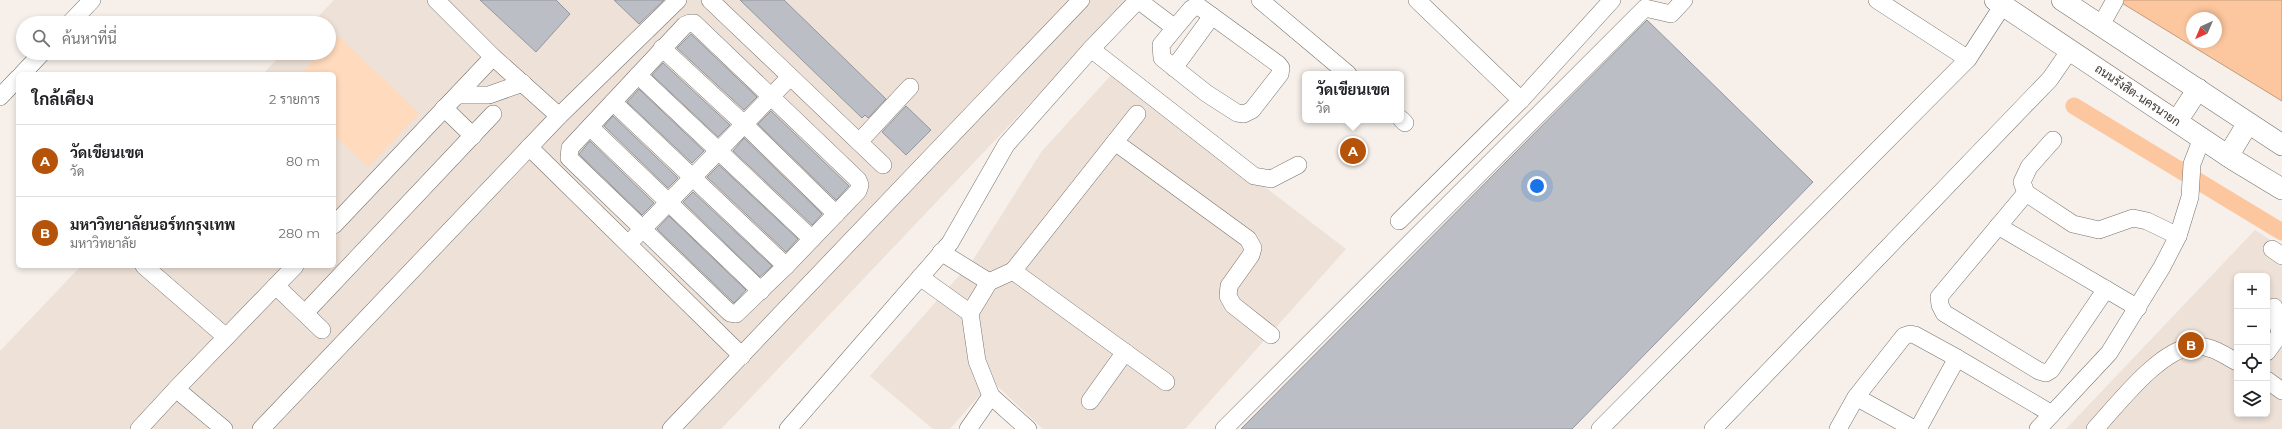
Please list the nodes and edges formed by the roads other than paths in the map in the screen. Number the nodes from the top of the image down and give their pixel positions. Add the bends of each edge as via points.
1 (92, 0) edge
2 (436, 0) edge
3 (678, 0) edge
4 (710, 0) edge
5 (1081, 0) edge
6 (1138, 0) edge
7 (1260, 0) edge
8 (1417, 0) edge
9 (1612, 0) edge
10 (1684, 0) edge
11 (1877, 0) edge
12 (2062, 0) edge
13 (2115, 0) edge
14 (1999, 2) edge
15 (77, 16) edge
16 (1212, 16) junction
17 (2101, 26) junction
18 (1175, 28) junction
19 (662, 48) junction
20 (1091, 49) junction
21 (2070, 50) junction
22 (493, 57) junction
23 (1968, 59) junction
24 (35, 60) edge
25 (1174, 68) junction
26 (1344, 71) edge
27 (24, 72) edge
28 (638, 75) junction
29 (790, 77) junction
30 (16, 80) edge
31 (522, 83) junction
32 (910, 87) dead end
33 (2198, 89) junction
34 (458, 94) junction
35 (772, 96) junction
36 (0, 97) edge
37 (1522, 100) junction
38 (613, 102) junction
39 (444, 108) junction
40 (493, 114) dead end
41 (1137, 114) dead end
42 (558, 116) junction
43 (2177, 121) junction
44 (2248, 123) junction
45 (744, 124) junction
46 (590, 127) junction
47 (473, 136) junction
48 (2202, 138) junction
49 (2053, 140) dead end
50 (859, 142) junction
51 (1115, 142) junction
52 (2282, 145) edge
53 (528, 147) junction
54 (720, 150) junction
55 (2228, 156) junction
56 (883, 165) dead end
57 (1298, 165) dead end
58 (579, 167) junction
59 (693, 177) junction
60 (565, 183) junction
61 (2282, 190) edge
62 (2026, 193) junction
63 (669, 202) junction
64 (836, 214) junction
65 (1399, 221) dead end
66 (336, 223) edge
67 (1998, 226) junction
68 (642, 229) junction
69 (2178, 236) junction
70 (812, 239) junction
71 (628, 244) junction
72 (942, 252) junction
73 (786, 266) junction
74 (146, 268) edge
75 (293, 268) edge
76 (1013, 272) junction
77 (920, 277) junction
78 (988, 282) junction
79 (276, 286) junction
80 (2106, 289) junction
81 (761, 291) junction
82 (708, 292) junction
83 (2274, 307) dead end
84 (693, 308) junction
85 (2138, 308) junction
86 (305, 313) junction
87 (970, 313) junction
88 (322, 330) dead end
89 (1271, 335) dead end
90 (226, 337) junction
91 (2270, 348) edge
92 (1124, 352) junction
93 (742, 356) junction
94 (1957, 358) junction
95 (2234, 360) edge
96 (2268, 381) edge
97 (1166, 382) dead end
98 (176, 389) junction
99 (2282, 390) edge
100 (991, 396) junction
101 (1856, 397) junction
102 (1090, 401) dead end
103 (2052, 414) junction
104 (139, 429) edge
105 (224, 429) edge
106 (260, 429) edge
107 (671, 429) edge
108 (788, 429) edge
109 (968, 429) edge
110 (1028, 429) edge
111 (1224, 429) edge
112 (1600, 429) edge
113 (1713, 429) edge
114 (1838, 429) edge
115 (1914, 429) edge
116 (1918, 429) edge
117 (2038, 429) edge
118 (2094, 429) edge

1 - 15 street
2 - 22 street
3 - 42 street
4 - 29 street
5 - 93 street
6 - 18 street
6 - 20 street
7 - 26 street
8 - 37 street
9 - 37 street
10 - 111 street via 1670,14 1645,8
11 - 23 street
12 - 17 main road
13 - 17 street
14 - 21 main road, ถนนรังสิต-นครนายก
14 - 23 street
16 - 18 street via 1196,6
16 - 25 street
16 - 25 street via 1278,64 1281,68 1280,74 1252,110 1244,114 1206,93
17 - 33 main road
18 - 25 street via 1161,45 1160,51 1162,58
19 - 28 street
19 - 35 street via 685,25 694,23
19 - 45 street
20 - 57 street via 1254,176 1271,179
20 - 72 street via 1006,145 950,243
21 - 43 main road, ถนนรังสิต-นครนายก
21 - 113 street via 2050,79
22 - 31 street
22 - 34 street
23 - 112 street
24 - 27 street
28 - 38 street
28 - 54 street
29 - 35 street
29 - 50 street
30 - 36 street
31 - 34 street via 489,96
31 - 42 street
32 - 50 street
33 - 43 main road
33 - 44 main road
34 - 39 street
35 - 45 street
35 - 64 street via 858,180 858,190
37 - 65 street
38 - 46 street
38 - 59 street
39 - 47 street
39 - 66 street
40 - 47 street
41 - 51 street
42 - 53 street
43 - 48 main road, ถนนรังสิต-นครนายก
44 - 52 main road
44 - 55 main road
45 - 54 street
45 - 64 street
46 - 58 street via 568,153 569,158
46 - 63 street
47 - 86 street
48 - 55 main road, ถนนรังสิต-นครนายก
48 - 69 street via 2192,164 2190,197
49 - 62 street via 2029,167 2022,182
50 - 56 street
51 - 76 street
51 - 89 street via 1248,240 1253,248 1251,255 1229,286 1228,296 1233,305
53 - 60 street
53 - 106 street
54 - 59 street
54 - 70 street
55 - 61 main road, ถนนรังสิต-นครนายก
58 - 60 street
58 - 68 street
59 - 63 street
59 - 73 street
60 - 71 street
62 - 67 street
62 - 69 street via 2073,224 2099,230 2133,218 2147,221
63 - 68 street
63 - 81 street
64 - 70 street
67 - 80 street
67 - 80 street via 1939,297 1940,305 1944,313 2039,371 2046,373 2051,370
68 - 71 street
68 - 82 street
69 - 85 street
70 - 73 street
71 - 84 street
72 - 77 street
72 - 78 street
73 - 81 street
74 - 90 street
75 - 79 street
76 - 78 street
76 - 92 street
77 - 87 street
77 - 108 street
78 - 87 street
79 - 86 street
79 - 90 street
80 - 85 street
81 - 82 street via 736,314 730,313
82 - 84 street
83 - 91 street via 2280,334
84 - 93 street
85 - 103 street via 2109,353
86 - 88 street
87 - 100 street via 977,361
90 - 98 street
92 - 97 street
92 - 102 street
93 - 107 street
94 - 101 street via 1915,335 1904,336
94 - 103 street
94 - 116 street
95 - 118 street via 2212,348 2195,346 2176,350 2158,363
96 - 99 street
98 - 104 street
98 - 105 street
100 - 109 street
100 - 110 street
101 - 114 street
101 - 115 street
103 - 117 street

